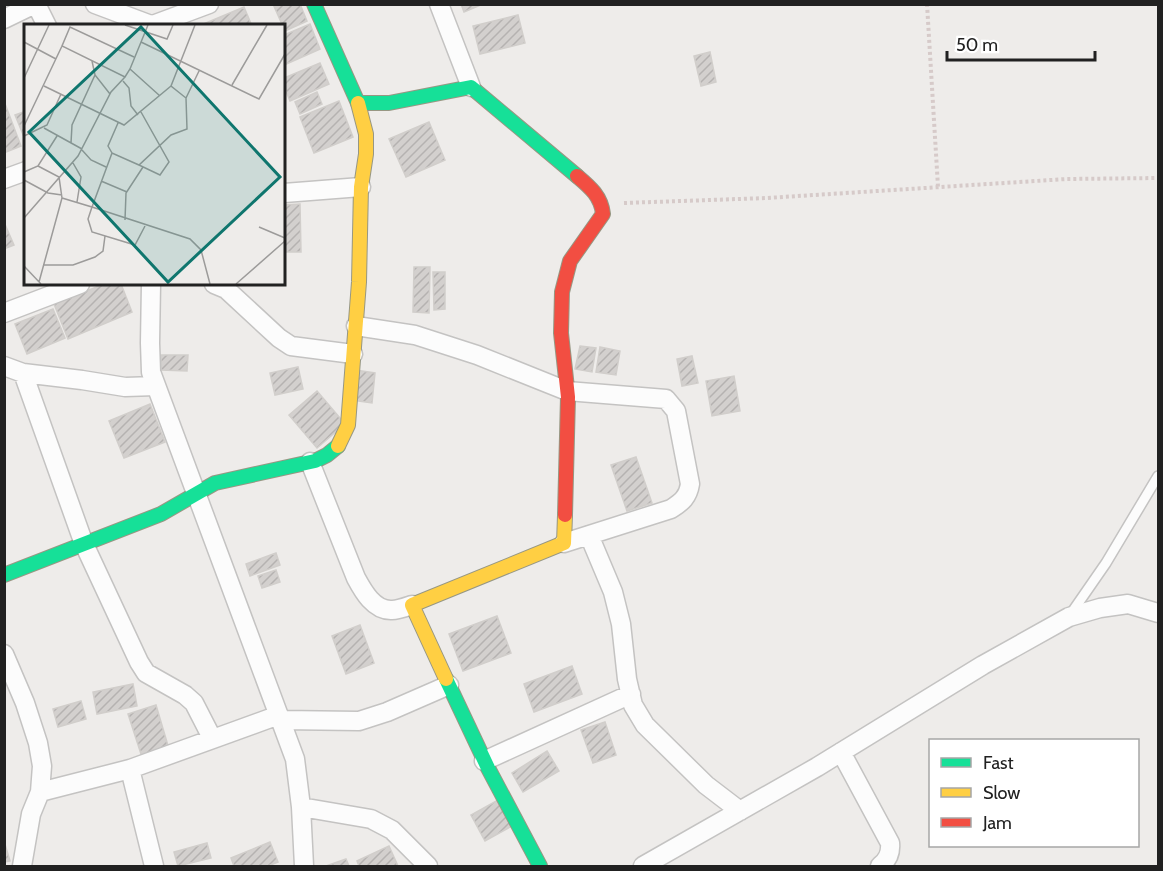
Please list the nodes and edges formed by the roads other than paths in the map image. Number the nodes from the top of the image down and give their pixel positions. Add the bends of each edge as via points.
1 (35, 4) edge
2 (95, 4) edge
3 (208, 4) edge
4 (314, 4) edge
5 (439, 4) edge
6 (174, 10) edge
7 (4, 19) edge
8 (46, 24) edge
9 (148, 24) edge
10 (153, 24) edge
11 (471, 87) junction
12 (358, 103) junction
13 (24, 172) edge
14 (4, 179) edge
15 (361, 187) junction
16 (285, 193) edge
17 (77, 285) edge
18 (151, 285) edge
19 (216, 285) edge
20 (4, 313) edge
21 (356, 326) junction
22 (353, 354) junction
23 (4, 366) edge
24 (23, 373) junction
25 (156, 386) junction
26 (567, 391) junction
27 (310, 462) junction
28 (1158, 477) edge
29 (195, 492) junction
30 (589, 535) junction
31 (564, 543) junction
32 (84, 544) junction
33 (4, 575) edge
34 (412, 605) junction
35 (1158, 613) edge
36 (1069, 617) junction
37 (4, 654) edge
38 (449, 685) junction
39 (631, 694) junction
40 (280, 717) junction
41 (213, 738) junction
42 (841, 752) junction
43 (484, 761) junction
44 (130, 769) junction
45 (40, 792) junction
46 (302, 807) junction
47 (740, 811) junction
48 (22, 867) edge
49 (154, 867) edge
50 (304, 867) edge
51 (428, 867) edge
52 (540, 867) edge
53 (643, 867) edge
54 (880, 867) edge

1 - 7 street
1 - 8 street
2 - 9 street
3 - 6 street
4 - 12 street
5 - 11 street
6 - 10 street
11 - 12 street via 389,103
11 - 26 street via 588,185 603,204 603,214 570,261 562,292 561,333
12 - 15 street via 366,134
13 - 14 street
15 - 16 street
15 - 21 street
17 - 20 street
18 - 25 street via 151,372
19 - 22 street via 291,346
21 - 22 street
21 - 26 street via 436,342
22 - 27 street via 346,435 330,454
23 - 24 street
24 - 25 street via 125,387
24 - 32 street
25 - 29 street
26 - 30 street via 666,399 676,411 690,484 688,495 671,509
26 - 31 street
27 - 29 street via 228,479
27 - 34 street via 365,594 376,605 390,610
28 - 36 lane
29 - 32 street via 161,514
29 - 40 street
30 - 31 street
30 - 39 street via 613,592
31 - 34 street
32 - 33 street
32 - 41 street via 146,674 185,695
34 - 38 street
35 - 36 street via 1128,604
36 - 42 street
37 - 45 street via 38,743 42,766
38 - 40 street via 358,721
38 - 43 street
39 - 43 street
39 - 47 street via 645,725 706,785
40 - 41 street
40 - 46 street via 295,759
41 - 44 street
42 - 47 street
42 - 54 street via 890,843 891,852
43 - 52 street
44 - 45 street
44 - 49 street
45 - 48 street via 31,814
46 - 50 street
46 - 51 street via 371,819 392,830
47 - 53 street

